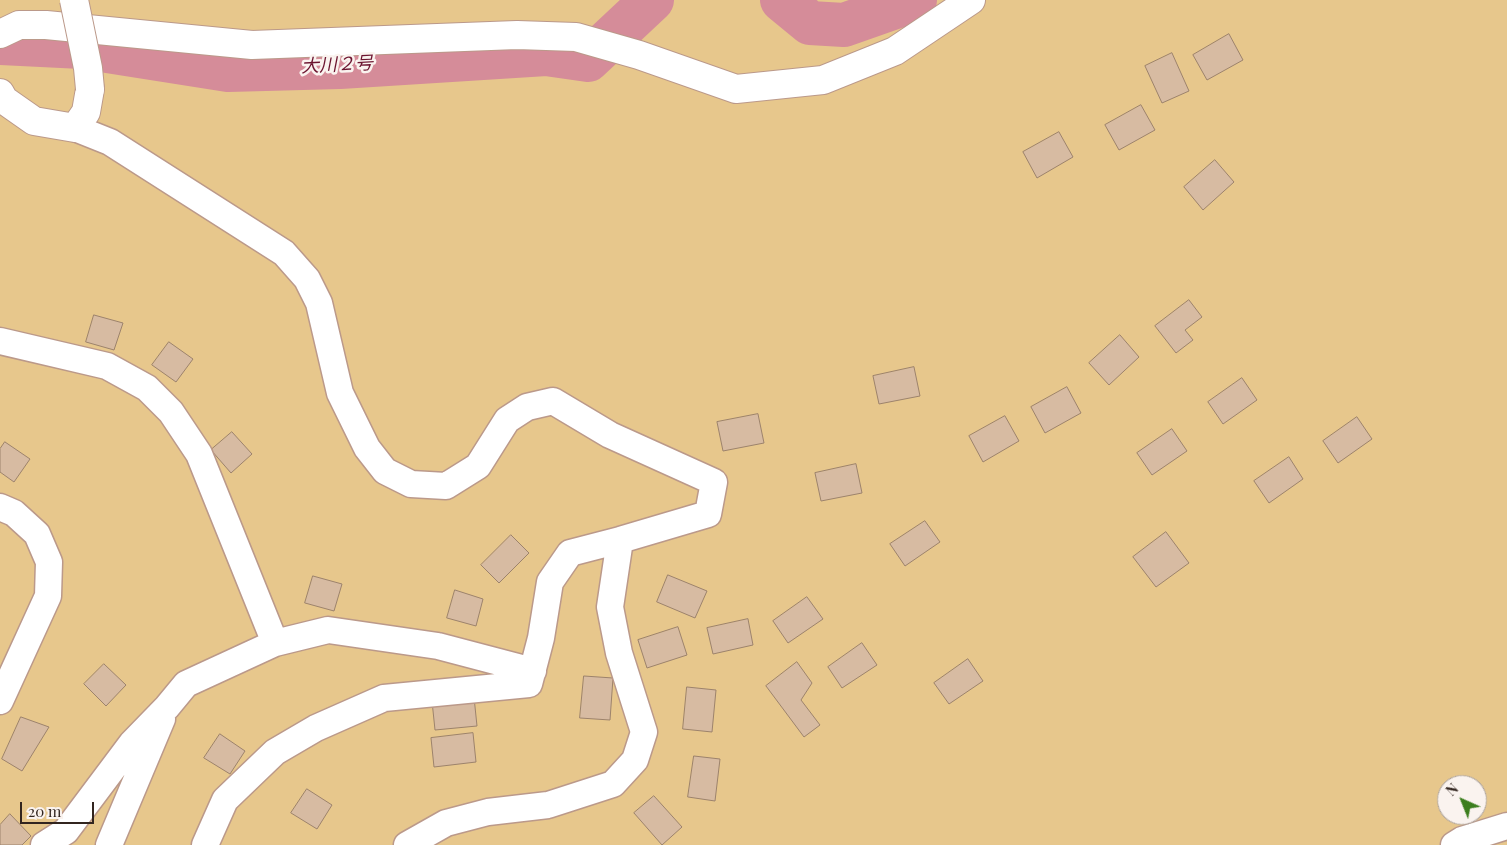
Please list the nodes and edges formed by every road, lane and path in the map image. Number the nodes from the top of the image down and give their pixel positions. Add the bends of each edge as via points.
1 (74, 0) edge
2 (971, 0) edge
3 (0, 33) edge
4 (0, 93) edge
5 (75, 128) junction
6 (0, 341) edge
7 (0, 507) edge
8 (620, 540) junction
9 (275, 643) junction
10 (533, 671) junction
11 (1, 699) edge
12 (167, 707) junction
13 (1507, 826) edge
14 (44, 845) edge
15 (109, 845) edge
16 (205, 845) edge
17 (407, 845) edge
18 (1454, 845) edge

1 - 5 street, bridge via 90,89 86,112
2 - 3 street via 895,51 823,80 736,89 576,36 517,35 252,45 46,25 19,25
4 - 5 street via 4,100 34,121
5 - 8 street via 110,142 284,253 307,279 319,303 340,393 367,448 385,471 411,484 446,486 478,466 506,420 527,407 553,402 610,435 714,482 708,514
6 - 9 street via 107,366 147,388 170,412 199,454
7 - 11 street via 14,513 37,534 49,562 48,596
8 - 10 street via 570,553 550,582
8 - 17 street via 610,607 619,654 644,732 635,760 613,784 548,805 488,812 446,823
9 - 10 street via 328,630 438,646
9 - 12 street via 186,684
10 - 16 street via 529,684 384,698 316,728 275,752 225,800
12 - 14 street via 132,743 66,831
12 - 15 street
13 - 18 street

